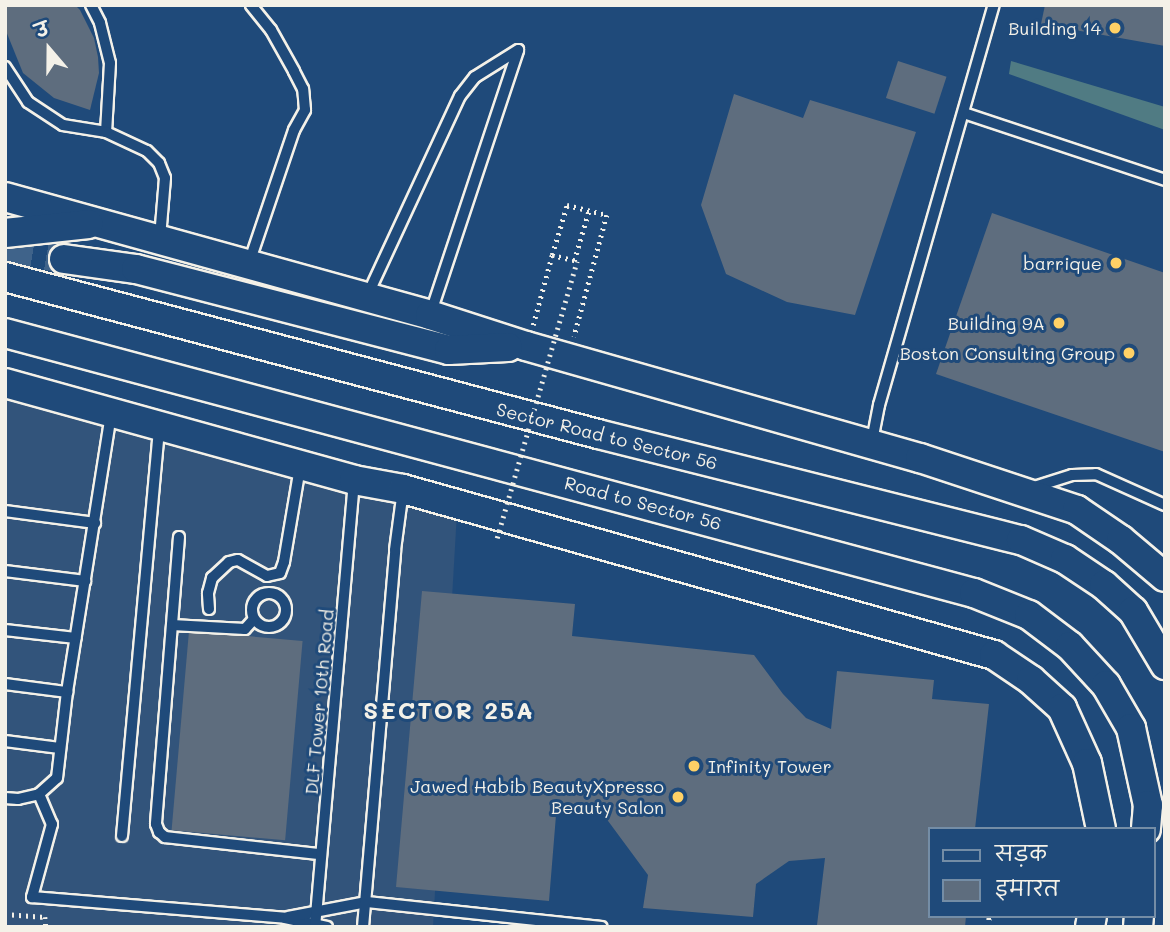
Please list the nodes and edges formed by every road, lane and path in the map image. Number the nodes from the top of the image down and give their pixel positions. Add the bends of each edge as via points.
1 (91, 5) edge
2 (251, 5) edge
3 (994, 5) edge
4 (5, 67) edge
5 (964, 113) junction
6 (106, 131) junction
7 (1165, 180) edge
8 (5, 197) edge
9 (590, 211) junction
10 (99, 222) junction
11 (5, 233) edge
12 (160, 238) junction
13 (554, 256) junction
14 (64, 258) tunnel mouth
15 (575, 261) junction
16 (249, 264) junction
17 (5, 277) edge
18 (367, 297) junction
19 (430, 315) junction
20 (5, 333) edge
21 (526, 346) junction
22 (568, 358) junction
23 (5, 383) edge
24 (111, 411) junction
25 (159, 424) junction
26 (871, 445) junction
27 (301, 465) junction
28 (354, 480) junction
29 (403, 489) junction
30 (1020, 492) junction
31 (1165, 505) edge
32 (5, 511) edge
33 (95, 523) junction
34 (179, 537) dead end
35 (497, 538) dead end
36 (1136, 552) junction
37 (5, 571) edge
38 (274, 576) junction
39 (1165, 577) edge
40 (85, 581) junction
41 (1104, 585) junction
42 (272, 592) junction
43 (209, 609) dead end
44 (254, 619) junction
45 (172, 625) junction
46 (5, 630) edge
47 (76, 638) junction
48 (1165, 664) edge
49 (5, 684) edge
50 (67, 692) junction
51 (5, 741) edge
52 (60, 748) junction
53 (39, 794) junction
54 (5, 797) edge
55 (1101, 827) edge
56 (1146, 827) edge
57 (122, 836) dead end
58 (320, 854) junction
59 (368, 902) junction
60 (316, 912) junction
61 (5, 914) edge
62 (285, 918) junction
63 (315, 926) edge
64 (46, 927) edge
65 (327, 927) edge
66 (363, 927) edge
67 (602, 927) edge

1 - 6 lane via 110,62
2 - 16 lane via 294,71 303,89 305,110 294,130
3 - 5 lane
4 - 6 lane via 28,102 62,125
5 - 7 lane
5 - 26 lane
6 - 12 lane via 147,151 159,163 165,178
8 - 10 street
9 - 13 path via 567,205
9 - 15 path
9 - 22 path via 607,215
10 - 11 street
10 - 12 street
12 - 16 street
13 - 15 path
13 - 21 path
14 - 21 street via 136,269 449,350
15 - 35 path, bridge
16 - 18 street
17 - 41 street, Sector Road to Sector 56 via 1021,540 1065,559
18 - 19 street
18 - 19 lane via 460,96 475,77 518,50
19 - 21 street
20 - 56 street, Road to Sector 56 via 974,593 1029,615 1070,646 1107,685 1131,728 1148,805
21 - 22 street
22 - 26 street
23 - 24 street
24 - 25 street
24 - 33 lane
25 - 27 street
25 - 57 lane
26 - 30 street
27 - 28 street
27 - 38 lane via 284,562
28 - 29 street
28 - 58 lane, DLF Tower 10th Road
29 - 55 street via 994,655 1062,708 1087,763
29 - 59 lane
30 - 31 lane via 1072,475 1096,474
30 - 36 street via 1077,510
32 - 33 lane
33 - 40 lane
34 - 45 lane
36 - 39 street
36 - 41 street
37 - 40 lane
38 - 42 lane
38 - 43 lane via 238,560 229,562 212,578
40 - 47 lane
41 - 48 street, Sector Road to Sector 56 via 1133,611
42 - 44 lane via 256,598 251,608
42 - 44 lane via 285,603 284,620 269,627
44 - 45 lane via 245,629
45 - 58 lane via 159,832 165,837
46 - 47 lane
47 - 50 lane
49 - 50 lane
50 - 52 lane
51 - 52 lane
52 - 53 lane via 57,778
53 - 54 lane
53 - 62 lane via 52,824 32,897
58 - 60 lane, DLF Tower 10th Road
59 - 60 lane
59 - 66 lane
59 - 67 lane
60 - 62 lane
60 - 63 lane, DLF Tower 10th Road
61 - 64 path via 45,917
62 - 63 lane
63 - 65 lane

